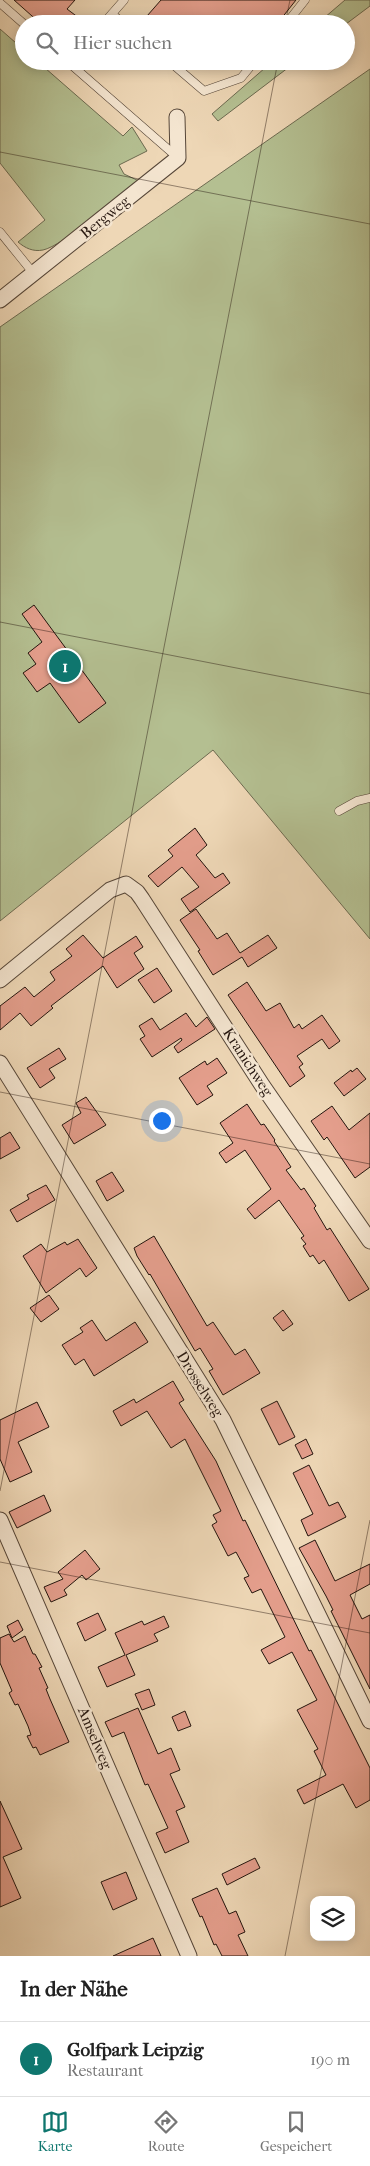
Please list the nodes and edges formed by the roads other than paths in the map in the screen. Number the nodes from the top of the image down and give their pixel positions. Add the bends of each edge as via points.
1 (124, 0) edge
2 (305, 0) edge
3 (0, 3) edge
4 (112, 14) edge
5 (293, 15) edge
6 (15, 16) edge
7 (77, 70) edge
8 (180, 70) edge
9 (248, 70) edge
10 (177, 117) dead end
11 (178, 158) junction
12 (0, 232) edge
13 (34, 274) junction
14 (0, 300) edge
15 (370, 798) edge
16 (339, 811) dead end
17 (0, 980) edge
18 (0, 1064) edge
19 (370, 1241) edge
20 (0, 1520) edge
21 (370, 1721) edge
22 (189, 1956) edge

1 - 4 lane
2 - 5 lane
3 - 6 lane
7 - 11 lane
8 - 9 lane via 204,91 241,78
10 - 11 street
11 - 13 street, Bergweg
12 - 13 lane
13 - 14 street, Bergweg
15 - 16 lane
17 - 19 street, Kranichweg via 104,894 126,884 142,899 262,1085
18 - 21 street, Drosselweg via 223,1420
20 - 22 street, Amselweg

